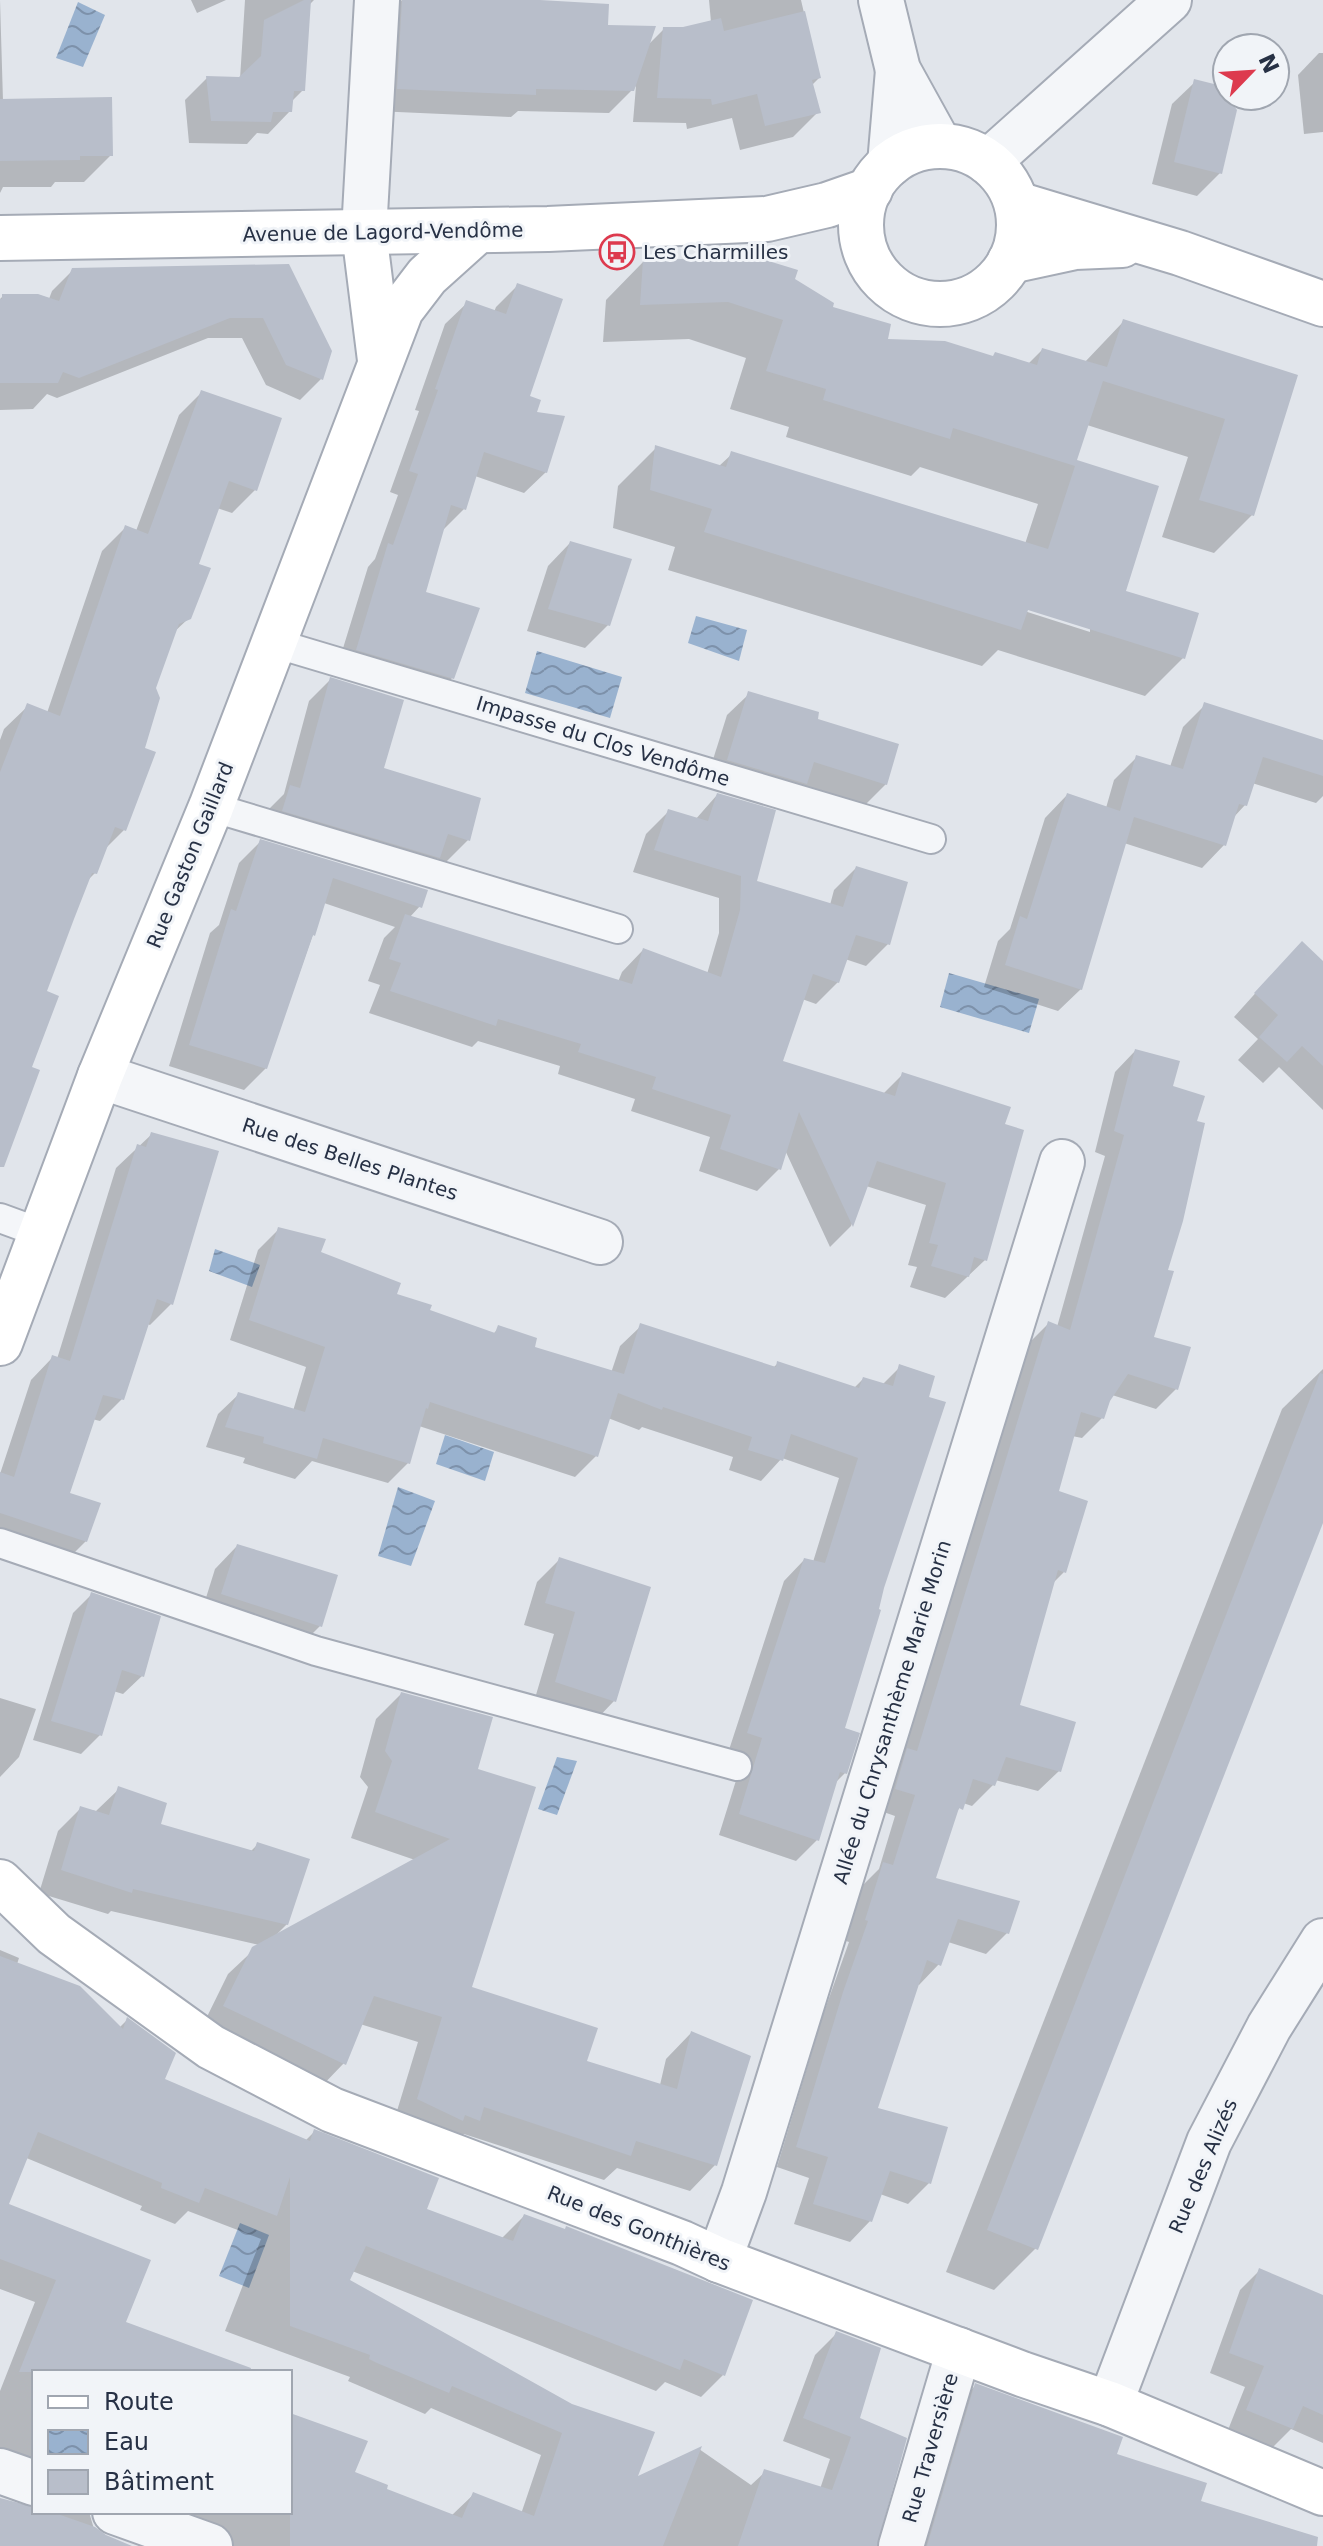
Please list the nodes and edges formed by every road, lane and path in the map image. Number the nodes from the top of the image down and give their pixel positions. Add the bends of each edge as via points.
1 (377, 0) edge
2 (881, 0) edge
3 (1169, 0) edge
4 (898, 70) junction
5 (940, 146) junction
6 (988, 162) junction
7 (880, 177) junction
8 (1017, 204) junction
9 (767, 219) junction
10 (478, 230) junction
11 (364, 232) junction
12 (0, 238) edge
13 (1153, 244) junction
14 (868, 256) junction
15 (1010, 261) junction
16 (1323, 304) edge
17 (380, 366) junction
18 (274, 643) junction
19 (211, 807) junction
20 (931, 839) dead end
21 (618, 929) dead end
22 (100, 1076) junction
23 (1062, 1162) dead end
24 (0, 1218) edge
25 (41, 1233) junction
26 (600, 1242) dead end
27 (0, 1343) edge
28 (0, 1543) edge
29 (737, 1766) dead end
30 (0, 1882) edge
31 (1323, 1941) edge
32 (719, 2260) junction
33 (959, 2350) junction
34 (1110, 2404) junction
35 (0, 2471) edge
36 (32, 2482) edge
37 (1323, 2493) edge
38 (121, 2514) edge
39 (210, 2546) edge
40 (901, 2546) edge

1 - 11 street
2 - 4 street
3 - 6 street
4 - 5 street
4 - 7 street
5 - 6 street
5 - 7 street via 910,151
6 - 8 street via 1009,185
7 - 9 street, Avenue de Lagord-Vendôme via 827,205
7 - 14 street via 864,201
8 - 13 street
8 - 15 street via 1019,228
9 - 10 street, Avenue de Lagord-Vendôme
9 - 14 street, Avenue de Lagord-Vendôme
10 - 11 street, Avenue de Lagord-Vendôme
10 - 17 street, Rue Gaston Gaillard via 427,276 401,310
11 - 12 street, Avenue de Lagord-Vendôme
11 - 17 street, Rue Gaston Gaillard
13 - 15 street via 1075,247
13 - 16 street
14 - 15 street via 892,289 938,305 963,302 984,291
17 - 18 street, Rue Gaston Gaillard
18 - 19 street, Rue Gaston Gaillard
18 - 20 lane, Impasse du Clos Vendôme
19 - 21 lane
19 - 22 street, Rue Gaston Gaillard
22 - 25 street, Rue Gaston Gaillard
22 - 26 street, Rue des Belles Plantes
23 - 32 street, Allée du Chrysanthème Marie Morin
24 - 25 lane
25 - 27 street, Rue Gaston Gaillard
28 - 29 lane via 316,1651
30 - 32 street, Rue des Gonthières via 54,1934 211,2047 332,2110
31 - 34 street, Rue des Alizés via 1269,2027 1209,2142
32 - 33 street, Rue des Gonthières
33 - 34 street, Rue des Gonthières
33 - 40 street, Rue Traversière
34 - 37 street, Rue des Gonthières
35 - 36 street
38 - 39 street

